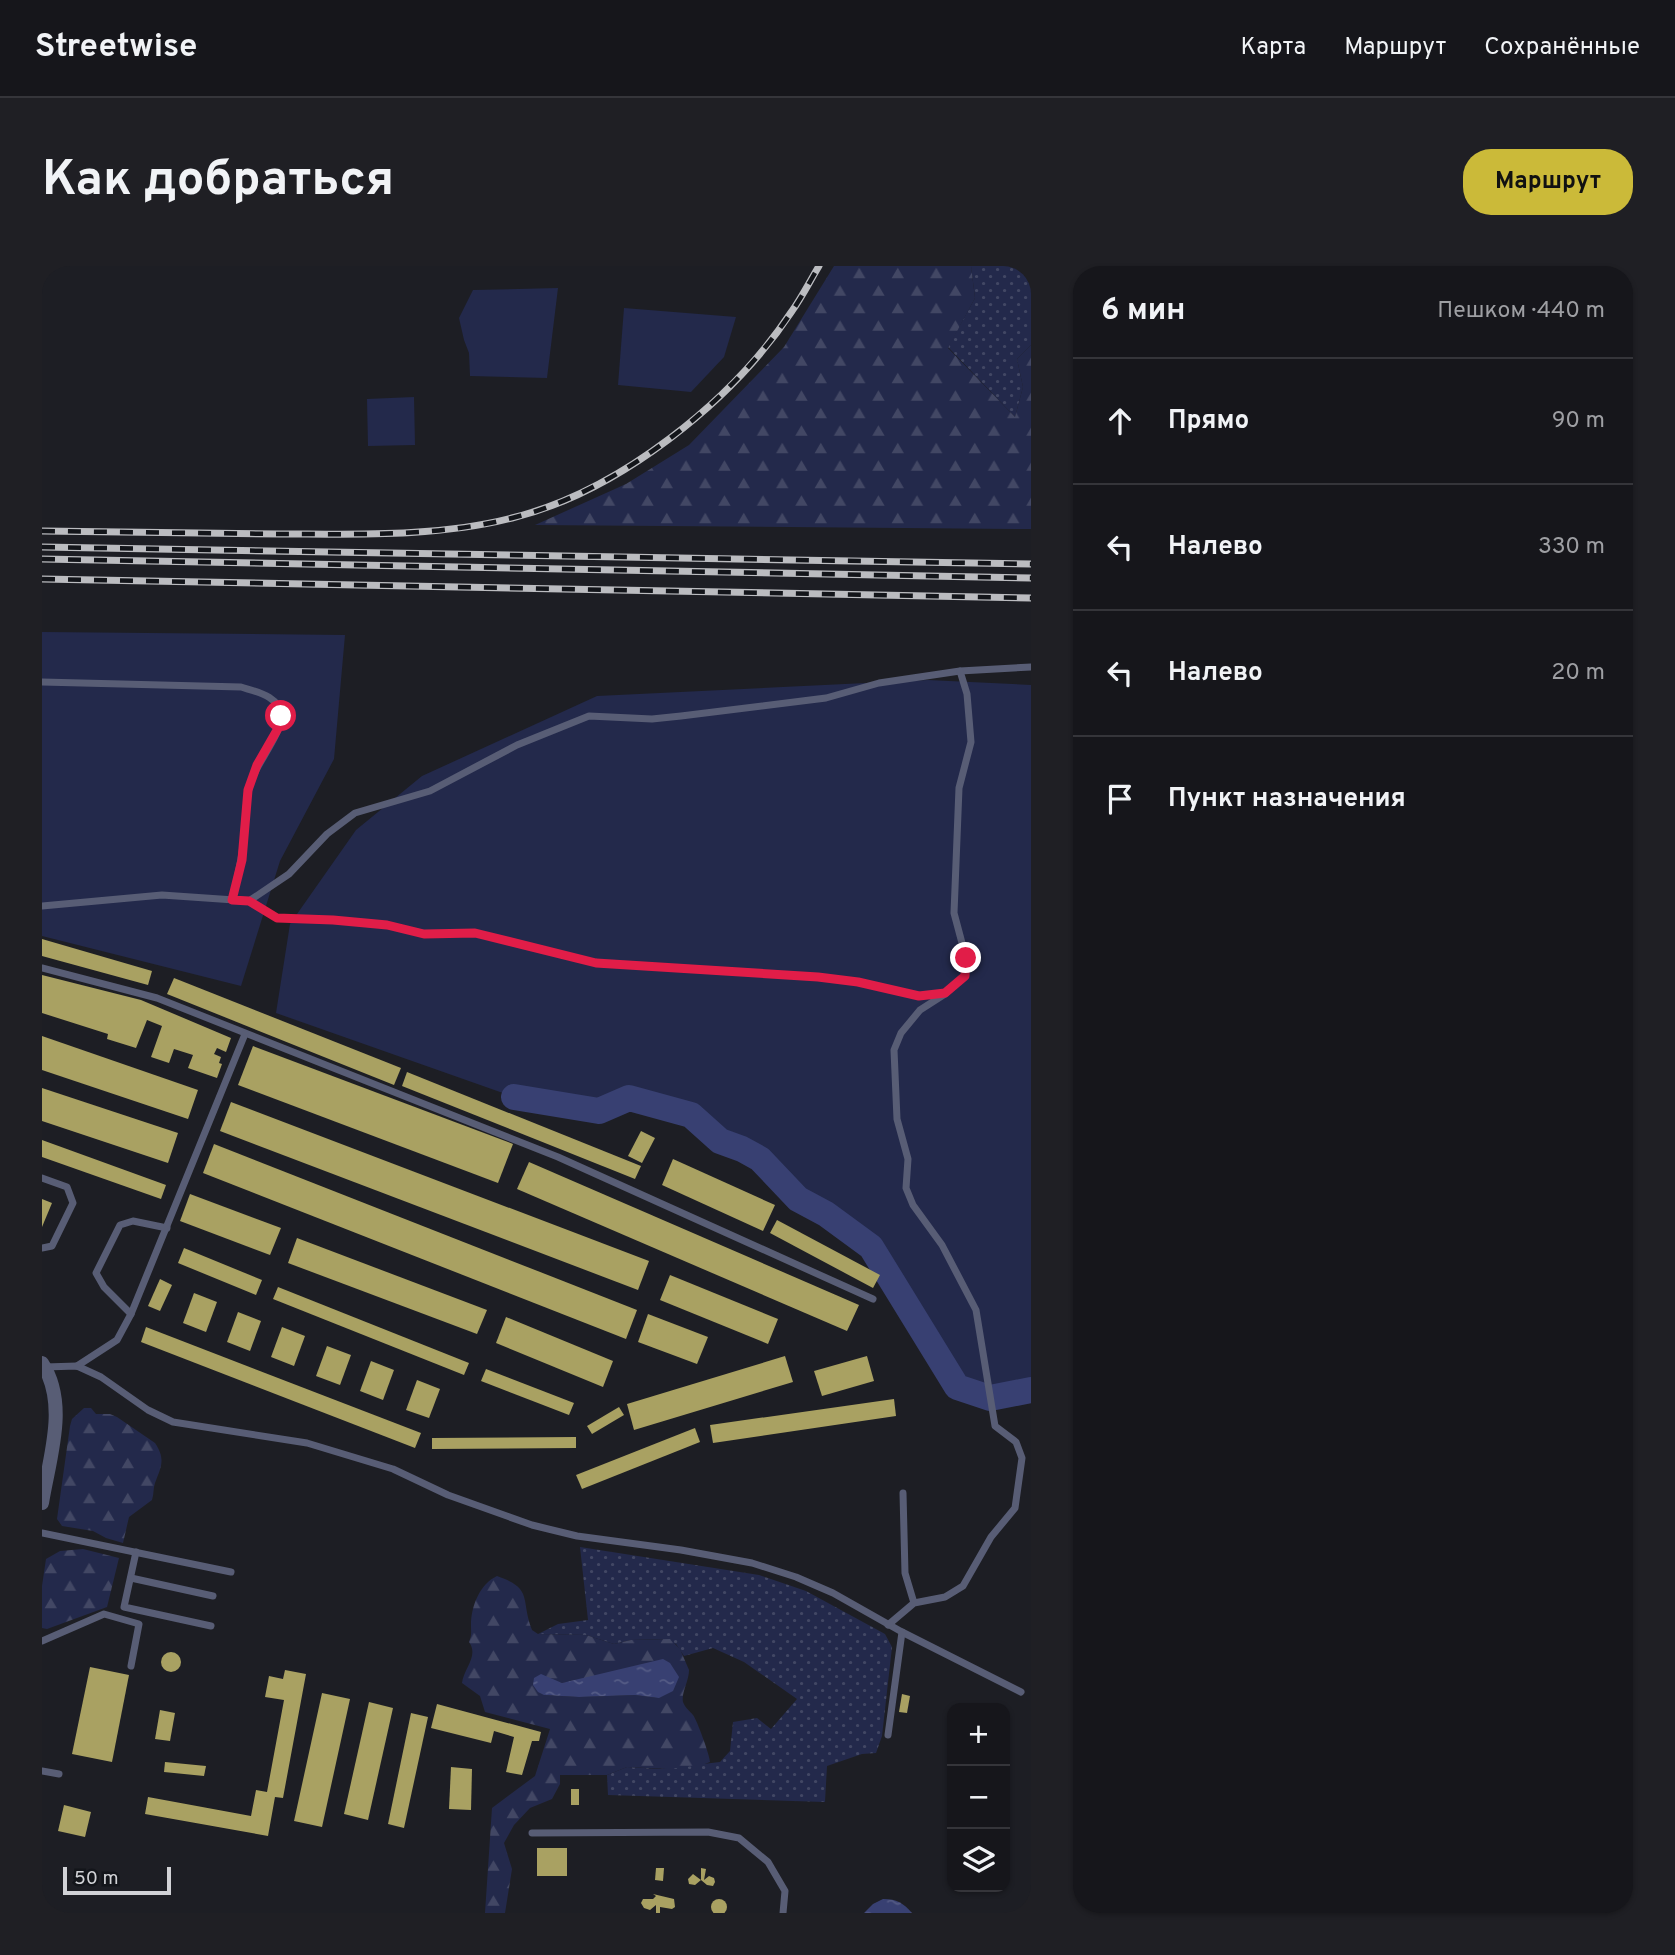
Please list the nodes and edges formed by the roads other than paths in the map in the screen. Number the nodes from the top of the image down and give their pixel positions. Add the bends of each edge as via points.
1 (1031, 667) edge
2 (960, 671) junction
3 (42, 682) edge
4 (232, 900) junction
5 (249, 901) junction
6 (42, 906) edge
7 (42, 968) edge
8 (945, 993) junction
9 (246, 1034) junction
10 (42, 1178) edge
11 (167, 1228) junction
12 (42, 1248) edge
13 (873, 1299) dead end
14 (131, 1314) junction
15 (43, 1365) edge
16 (77, 1366) junction
17 (44, 1477) edge
18 (903, 1493) dead end
19 (42, 1503) edge
20 (42, 1533) edge
21 (136, 1552) junction
22 (231, 1573) dead end
23 (131, 1578) junction
24 (213, 1595) dead end
25 (914, 1603) junction
26 (888, 1625) junction
27 (211, 1626) dead end
28 (902, 1632) junction
29 (42, 1641) edge
30 (131, 1665) dead end
31 (1021, 1692) dead end
32 (888, 1735) dead end
33 (42, 1771) edge
34 (59, 1774) dead end
35 (532, 1833) dead end
36 (783, 1913) edge

1 - 2 lane
2 - 5 lane via 879,683 826,698 681,716 589,716 517,745 430,791 355,813 327,834 289,874
2 - 8 lane via 968,694 971,742 959,788 954,913 966,958 965,976
3 - 4 lane via 241,687 276,703 280,725 248,790 242,860
4 - 5 lane
4 - 6 lane via 162,895
5 - 8 lane via 277,918 387,925 424,934 475,933 596,963 818,977 919,996
7 - 9 lane via 157,998
8 - 25 lane via 920,1010 894,1050 897,1119 908,1159 906,1188 976,1310 995,1426 1016,1442 1022,1458 1015,1508 991,1537 963,1586 945,1597
9 - 11 lane
9 - 13 lane via 558,1157
10 - 12 lane via 67,1187 73,1203 52,1246
11 - 14 lane
11 - 14 lane via 133,1221 120,1225 96,1273
14 - 16 lane via 117,1340
15 - 16 lane
15 - 17 street via 57,1413
16 - 26 lane via 173,1422 307,1443 393,1469 448,1495 532,1525 577,1536 752,1563 833,1593
17 - 19 street
18 - 25 lane via 905,1573
20 - 21 lane
21 - 22 lane
21 - 23 lane
23 - 24 lane
23 - 27 lane via 124,1607
25 - 26 lane
26 - 28 lane
28 - 31 lane
28 - 32 lane
29 - 30 lane via 104,1614 139,1624
33 - 34 lane
35 - 36 lane via 708,1832 739,1838 768,1862 785,1891

